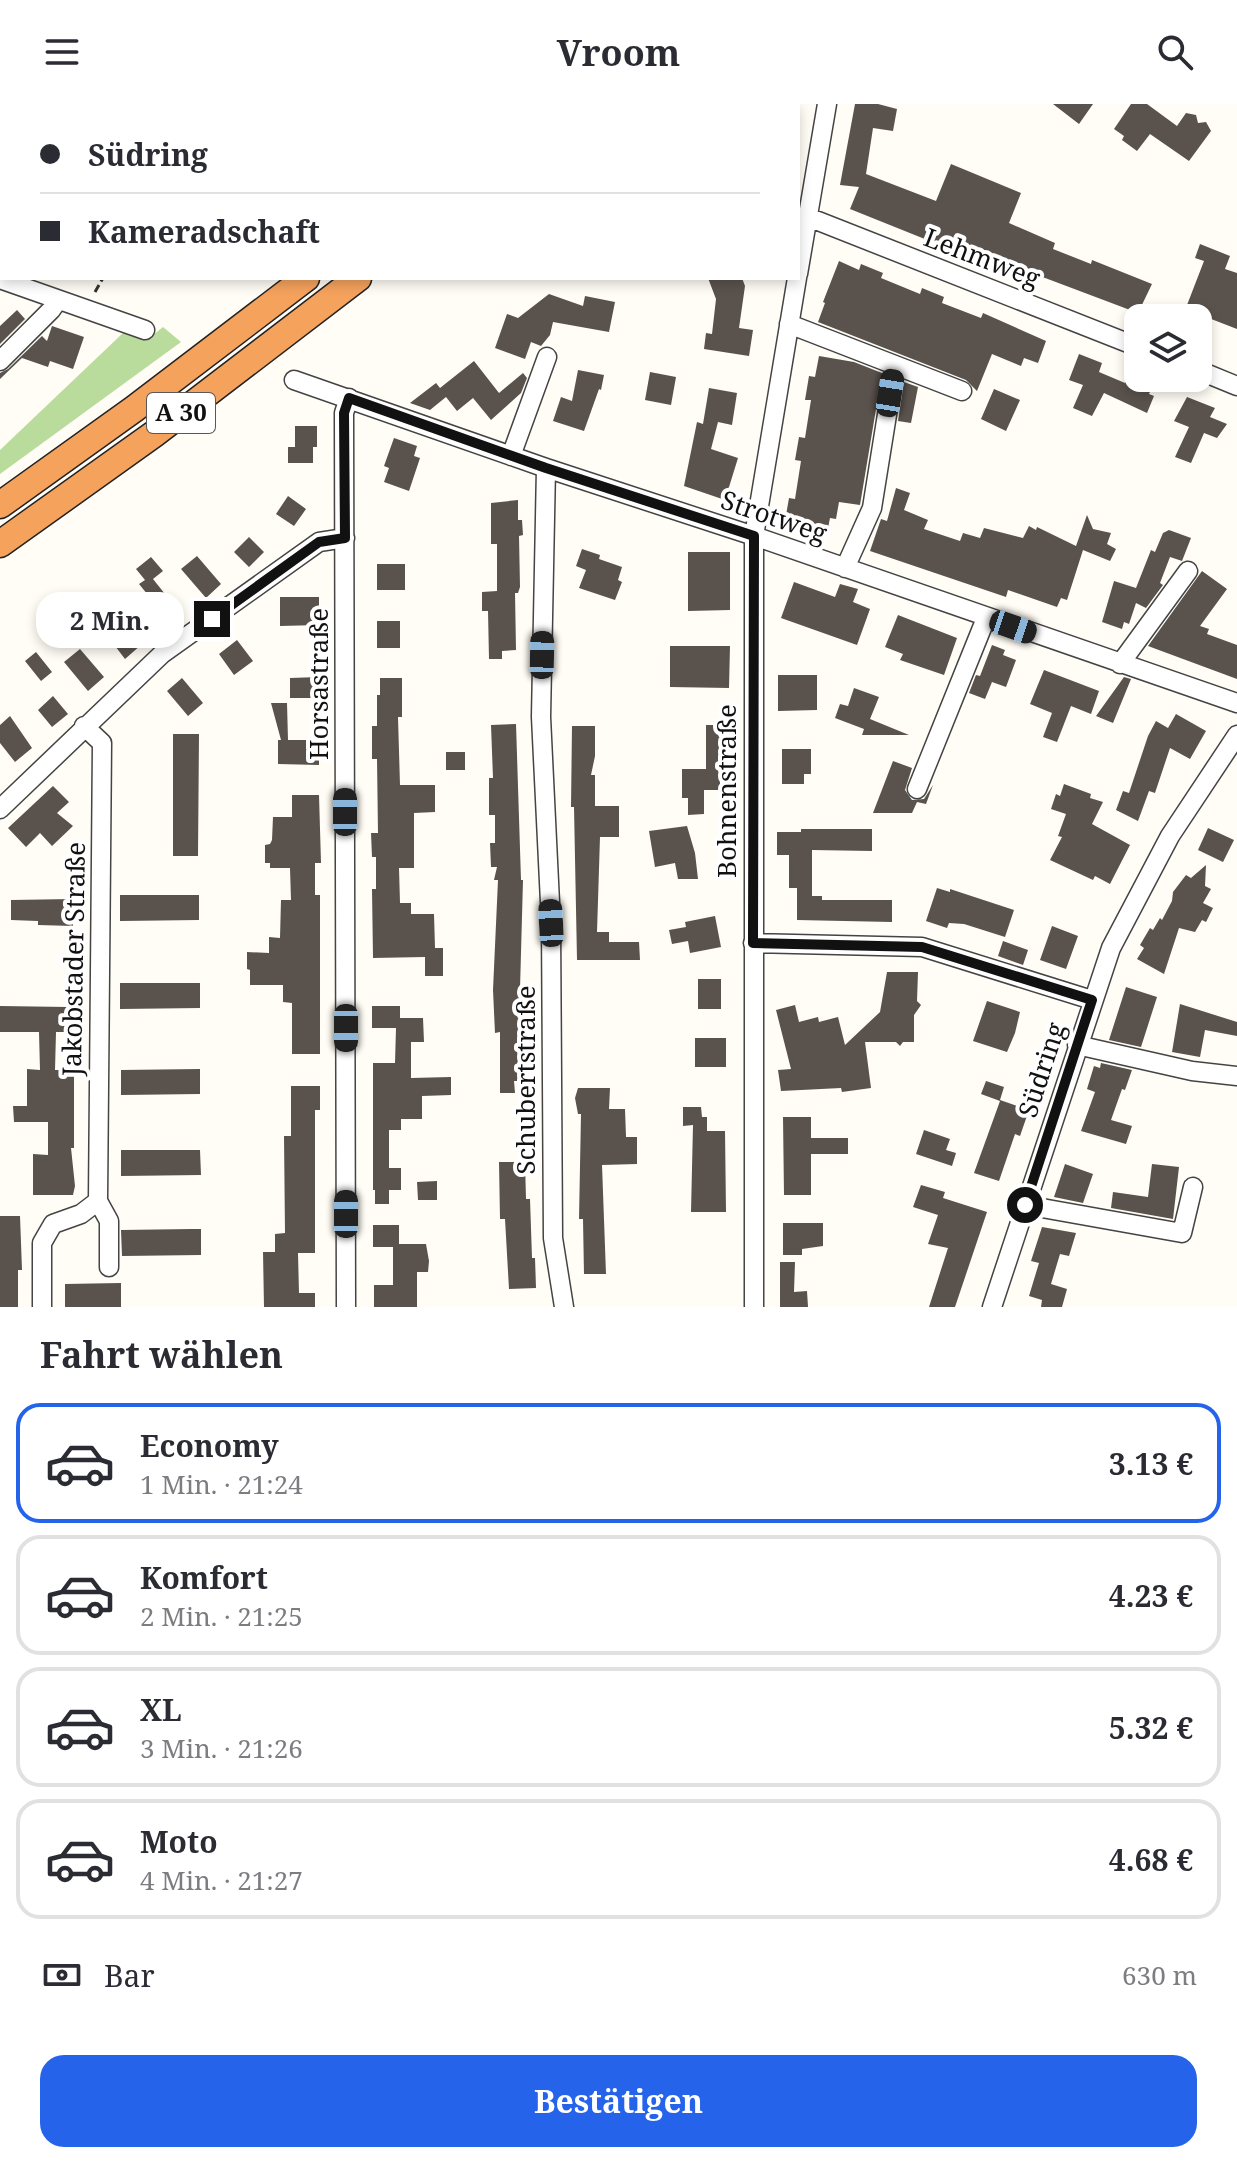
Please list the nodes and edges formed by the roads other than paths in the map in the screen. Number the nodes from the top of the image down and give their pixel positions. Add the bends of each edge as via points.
1 (827, 104) edge
2 (808, 217) junction
3 (800, 264) edge
4 (3, 280) edge
5 (303, 280) edge
6 (355, 280) edge
7 (797, 280) edge
8 (58, 300) junction
9 (789, 324) junction
10 (145, 330) dead end
11 (1124, 341) edge
12 (547, 357) dead end
13 (0, 361) edge
14 (895, 365) junction
15 (1212, 376) edge
16 (294, 380) dead end
17 (1237, 386) edge
18 (962, 391) dead end
19 (349, 398) junction
20 (511, 456) junction
21 (546, 468) junction
22 (0, 505) edge
23 (754, 536) junction
24 (345, 538) junction
25 (0, 544) edge
26 (845, 568) junction
27 (1188, 571) dead end
28 (986, 618) junction
29 (1120, 664) junction
30 (1237, 703) edge
31 (84, 726) junction
32 (1237, 735) edge
33 (917, 789) dead end
34 (0, 809) edge
35 (753, 943) junction
36 (1092, 1000) junction
37 (1077, 1045) junction
38 (1237, 1076) edge
39 (1193, 1187) dead end
40 (98, 1201) junction
41 (1025, 1205) junction
42 (109, 1267) dead end
43 (42, 1307) edge
44 (346, 1307) edge
45 (564, 1307) edge
46 (754, 1307) edge
47 (992, 1307) edge

1 - 2 street, Bohnenstraße
2 - 3 street, Bohnenstraße
2 - 11 street, Lehmweg
4 - 8 street
5 - 22 highway, A 30
6 - 25 highway, A 30
7 - 9 street, Bohnenstraße
8 - 10 street
8 - 13 street
9 - 14 street
9 - 23 street, Bohnenstraße
12 - 20 street
14 - 18 street
14 - 26 street via 872,508
15 - 17 street
16 - 19 street, Strotweg
19 - 20 street, Strotweg
19 - 24 street, Horsastraße via 344,413
20 - 21 street, Strotweg
21 - 23 street, Strotweg
21 - 45 street, Schubertstraße via 541,717 551,923 553,1238
23 - 26 street, Strotweg
23 - 35 street, Bohnenstraße
24 - 31 street via 319,542 162,654
24 - 44 street, Horsastraße
26 - 28 street, Strotweg
27 - 29 street
28 - 29 street, Strotweg
28 - 33 street
29 - 30 street, Strotweg
31 - 34 street
31 - 40 street, Jakobstader Straße via 102,743
32 - 36 street, Südring via 1170,836 1111,948
35 - 36 street via 922,947
35 - 46 street, Bohnenstraße
36 - 37 street, Südring
37 - 38 street
37 - 41 street, Südring
39 - 41 street via 1182,1233
40 - 42 street, Jakobstader Straße via 109,1221
40 - 43 street via 53,1224 42,1243
41 - 47 street, Südring

